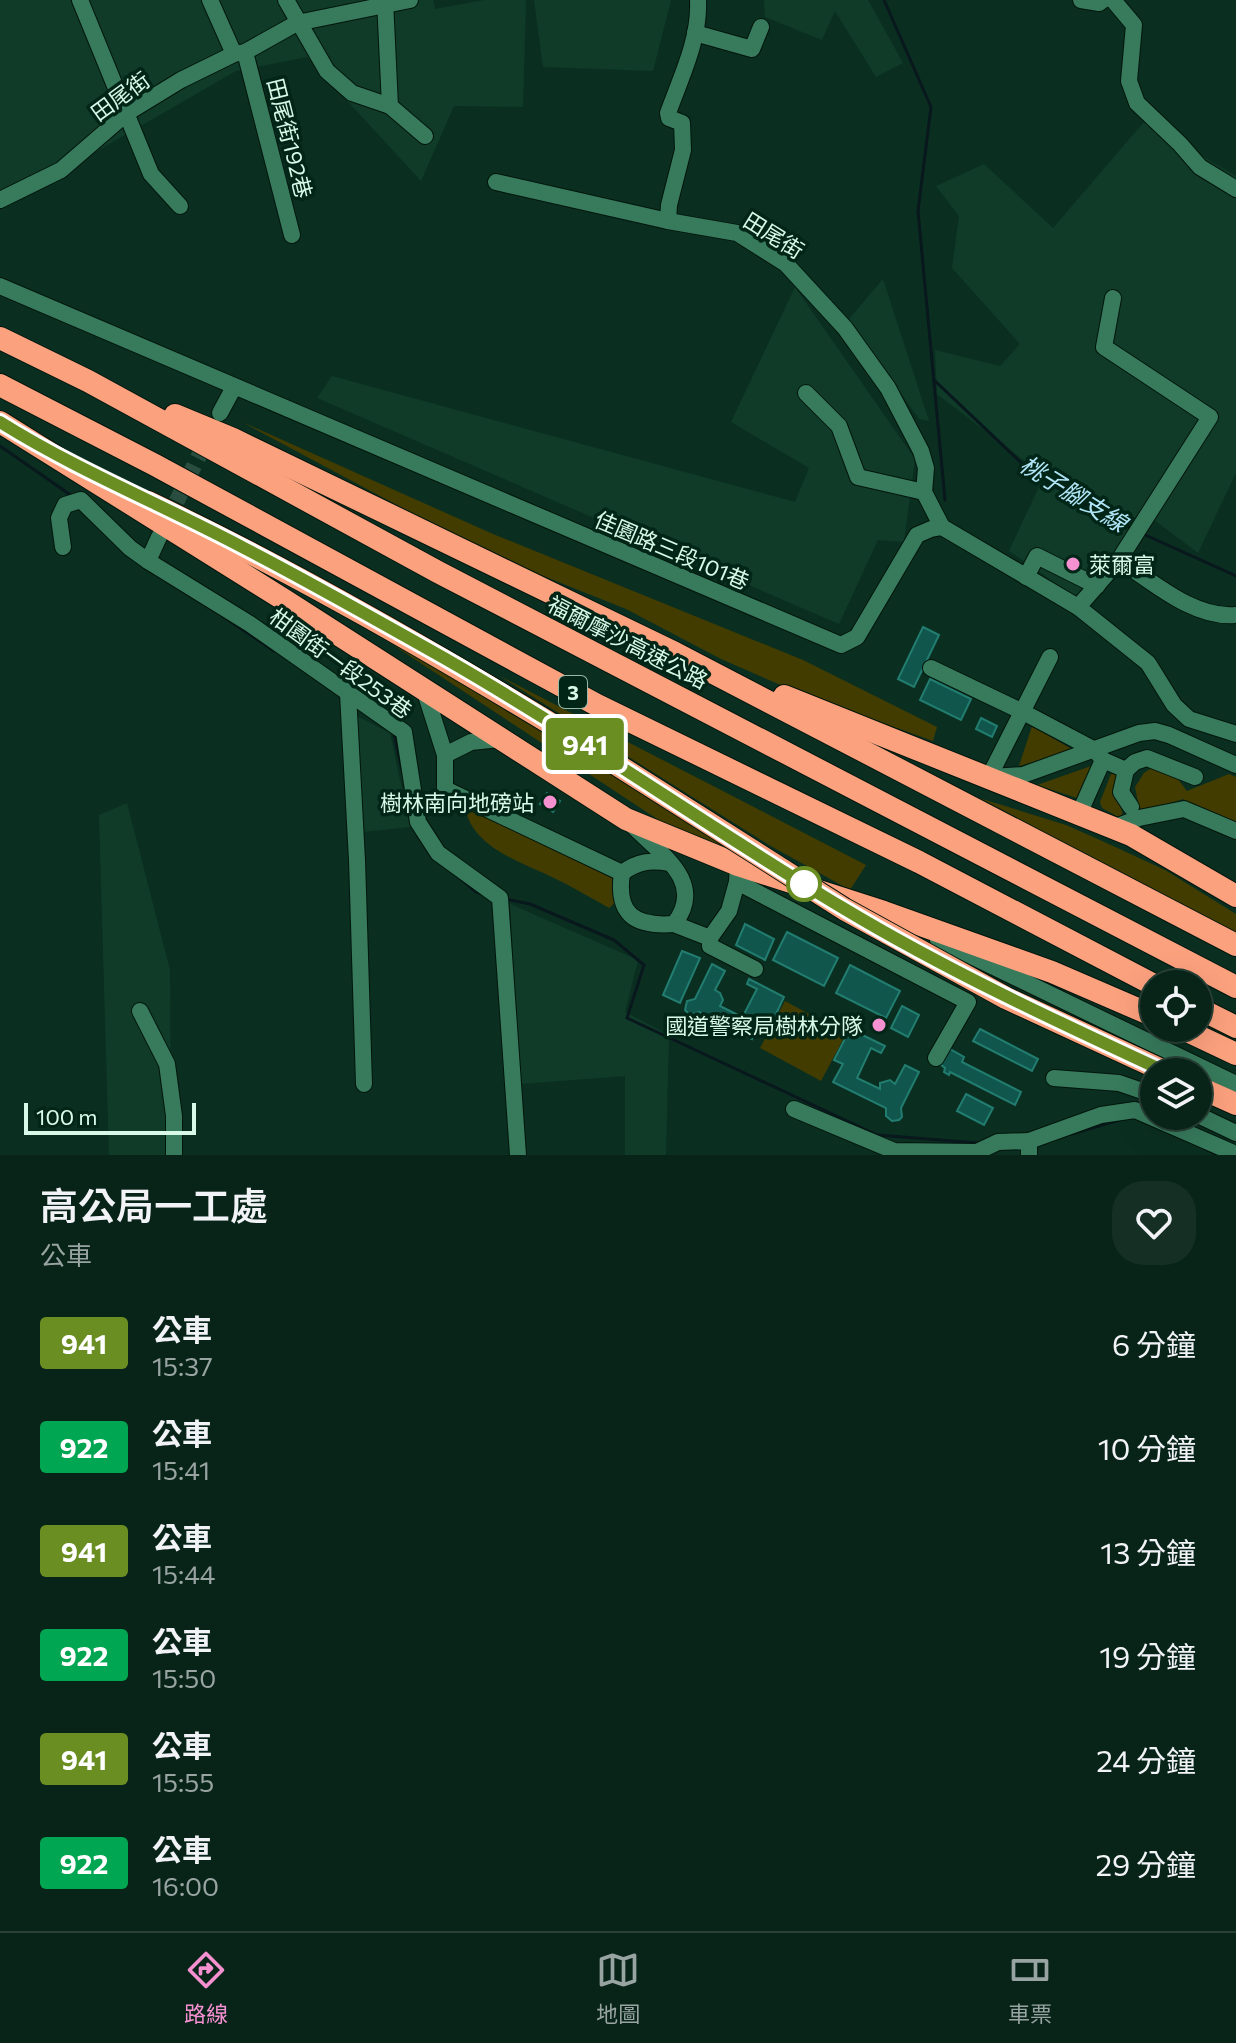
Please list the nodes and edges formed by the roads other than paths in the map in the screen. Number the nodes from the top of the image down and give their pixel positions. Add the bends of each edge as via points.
1 (80, 0) edge
2 (210, 0) edge
3 (286, 0) edge
4 (410, 0) edge
5 (698, 0) edge
6 (1081, 0) edge
7 (1103, 0) edge
8 (1113, 0) edge
9 (385, 2) edge
10 (297, 23) junction
11 (761, 27) dead end
12 (695, 33) junction
13 (239, 53) junction
14 (390, 106) junction
15 (127, 113) junction
16 (425, 136) dead end
17 (496, 182) dead end
18 (1236, 189) edge
19 (1, 197) edge
20 (180, 206) dead end
21 (668, 221) junction
22 (292, 235) dead end
23 (0, 286) edge
24 (1113, 298) dead end
25 (0, 338) edge
26 (88, 381) junction
27 (0, 385) edge
28 (234, 387) junction
29 (806, 393) dead end
30 (220, 413) tunnel mouth
31 (0, 422) edge
32 (33, 442) junction
33 (924, 492) junction
34 (942, 527) junction
35 (159, 537) tunnel mouth
36 (63, 547) dead end
37 (1119, 560) junction
38 (148, 561) junction
39 (1026, 577) junction
40 (1097, 586) junction
41 (1078, 607) junction
42 (1236, 615) edge
43 (675, 653) junction
44 (1050, 657) dead end
45 (931, 668) dead end
46 (424, 689) junction
47 (348, 694) junction
48 (1023, 712) junction
49 (1236, 734) edge
50 (500, 739) junction
51 (445, 755) junction
52 (1099, 755) junction
53 (1236, 765) edge
54 (1126, 770) junction
55 (989, 777) junction
56 (1195, 777) dead end
57 (1131, 807) dead end
58 (1079, 814) junction
59 (626, 819) junction
60 (1113, 828) junction
61 (1236, 831) edge
62 (670, 863) junction
63 (622, 873) junction
64 (737, 874) junction
65 (1236, 896) edge
66 (884, 912) junction
67 (674, 924) junction
68 (710, 938) junction
69 (1236, 945) edge
70 (755, 969) dead end
71 (1140, 978) edge
72 (1236, 987) edge
73 (1140, 1010) edge
74 (140, 1011) dead end
75 (1212, 1015) edge
76 (1236, 1027) edge
77 (1211, 1042) edge
78 (1236, 1054) edge
79 (936, 1058) dead end
80 (1140, 1060) edge
81 (1054, 1078) dead end
82 (364, 1084) dead end
83 (1236, 1084) edge
84 (1140, 1090) edge
85 (1212, 1093) edge
86 (1236, 1104) edge
87 (794, 1109) dead end
88 (1212, 1122) edge
89 (1236, 1133) edge
90 (1029, 1148) edge
91 (1236, 1154) edge
92 (174, 1155) edge
93 (518, 1155) edge

1 - 15 street
2 - 13 street, 田尾街192巷
3 - 10 street
4 - 9 street, 田尾街
5 - 12 street
6 - 7 street
8 - 18 street via 1134,25 1129,81 1137,103 1200,167
9 - 10 street, 田尾街
9 - 14 street
10 - 13 street, 田尾街
10 - 14 street via 327,71 352,93
11 - 12 street via 752,49
12 - 21 street via 668,113 682,123 683,150
13 - 15 street, 田尾街
13 - 22 street, 田尾街192巷
14 - 16 street
15 - 19 street, 田尾街 via 61,170
15 - 20 street via 151,174
17 - 21 street, 田尾街
21 - 33 street, 田尾街 via 737,233 786,264 845,328 888,388 921,451
23 - 28 street, 佳園路三段101巷
24 - 37 street via 1104,347 1210,417
25 - 26 highway, 福爾摩沙高速公路 / 3
26 - 43 highway via 233,439
26 - 72 highway, 福爾摩沙高速公路 / 3 via 438,572
27 - 71 highway, 3 via 597,705 919,862
28 - 30 street
28 - 34 street, 佳園路三段101巷 via 841,645 857,637 917,535
29 - 33 street via 839,426 858,477
31 - 32 highway
32 - 46 highway
32 - 80 highway, bridge via 243,547 446,660 844,909 1006,998
33 - 34 street, 田尾街
34 - 39 street
35 - 38 street
36 - 38 street, 柑園街一段253巷 via 59,518 65,505 81,500
37 - 40 street
37 - 42 street via 1187,604
38 - 47 street, 柑園街一段253巷 via 250,624
39 - 40 street via 1037,556
39 - 41 street
40 - 41 street
41 - 49 street via 1148,663 1189,719
43 - 55 highway
43 - 69 highway
44 - 48 street
45 - 48 street
46 - 50 highway
46 - 51 street
47 - 82 street
47 - 93 street, 柑園街一段253巷 via 404,732 418,822 438,853 500,898
48 - 52 street
48 - 55 street
50 - 51 street via 471,742
50 - 59 highway
51 - 63 street via 445,789
52 - 53 street via 1139,733 1155,731
52 - 54 street
52 - 55 street via 1023,775
52 - 58 street
54 - 56 street via 1147,758
54 - 57 street via 1121,792
55 - 58 highway
58 - 60 highway
59 - 62 street
59 - 64 highway
60 - 61 street via 1184,809
60 - 65 highway
62 - 63 street via 649,860
62 - 67 street via 683,878 686,892 683,912
63 - 67 street via 619,894 625,910 638,920
64 - 66 highway
64 - 68 street via 729,911
64 - 79 street via 968,1002
66 - 73 highway via 1052,972
66 - 83 street
67 - 68 street
68 - 70 street via 710,946
74 - 92 street via 167,1064
75 - 76 highway
77 - 78 highway
81 - 84 street via 1119,1083
85 - 86 highway
87 - 90 street via 894,1151 977,1152 998,1142
88 - 89 street
90 - 91 street via 1101,1115 1135,1110

